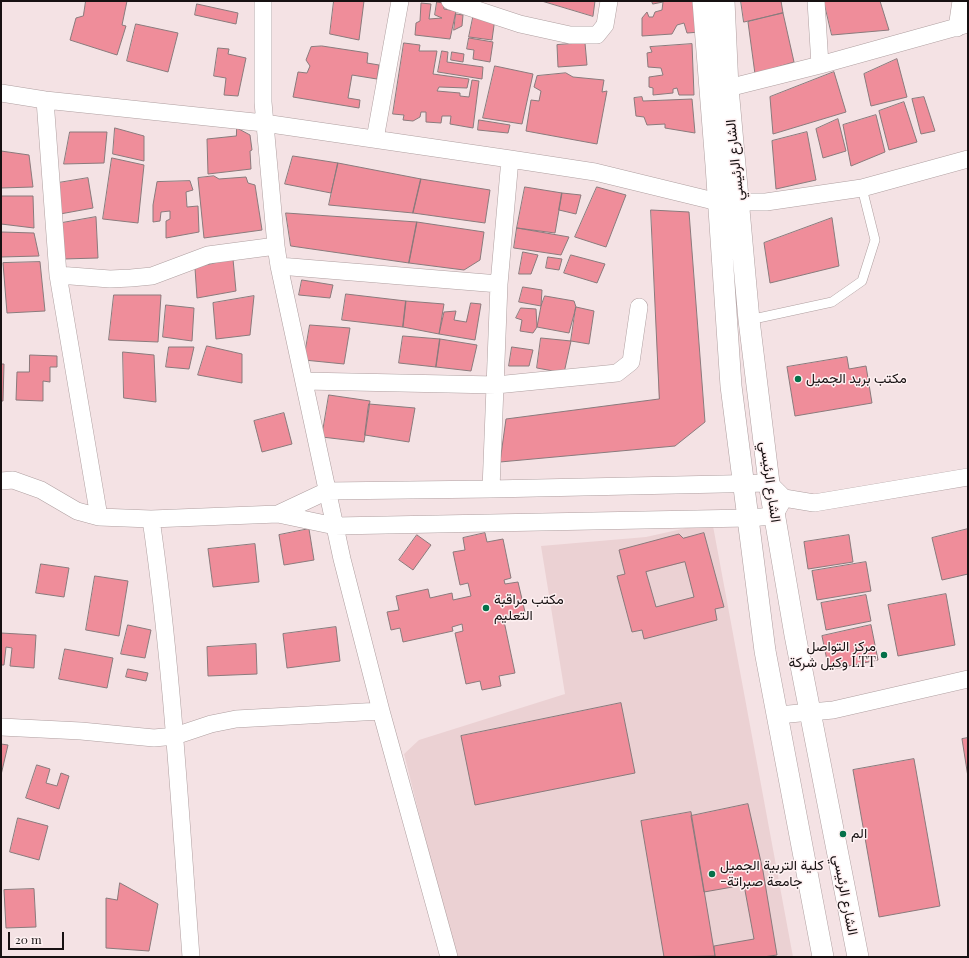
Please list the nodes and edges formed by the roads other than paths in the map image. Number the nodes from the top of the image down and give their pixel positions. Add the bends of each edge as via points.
1 (263, 1) edge
2 (400, 1) edge
3 (450, 1) edge
4 (608, 1) edge
5 (703, 1) edge
6 (724, 1) edge
7 (816, 1) edge
8 (962, 1) edge
9 (963, 26) edge
10 (820, 65) junction
11 (728, 88) junction
12 (1, 93) edge
13 (45, 100) junction
14 (264, 124) junction
15 (375, 140) junction
16 (510, 159) junction
17 (968, 159) edge
18 (862, 188) junction
19 (739, 201) junction
20 (718, 202) junction
21 (276, 246) junction
22 (279, 266) junction
23 (58, 275) junction
24 (499, 284) junction
25 (639, 307) dead end
26 (749, 320) junction
27 (304, 381) junction
28 (496, 385) junction
29 (968, 477) edge
30 (1, 481) edge
31 (744, 483) junction
32 (769, 483) junction
33 (491, 489) junction
34 (327, 491) junction
35 (779, 507) junction
36 (278, 514) junction
37 (99, 516) junction
38 (748, 518) junction
39 (151, 519) junction
40 (334, 526) junction
41 (968, 679) edge
42 (381, 711) junction
43 (810, 714) junction
44 (778, 716) junction
45 (1, 727) edge
46 (175, 736) junction
47 (191, 957) edge
48 (449, 957) edge
49 (822, 957) edge
50 (858, 957) edge

1 - 14 street
2 - 15 street
3 - 4 street via 520,24 570,35 597,35 605,25
5 - 20 street, الشارع الرئيسي
6 - 11 street, الشارع الرئيسي
7 - 10 street
8 - 9 street
9 - 10 street
10 - 11 street
11 - 19 street, الشارع الرئيسي
12 - 13 street
13 - 14 street
13 - 23 street
14 - 15 street
14 - 21 street
15 - 16 street
16 - 20 street via 595,172
16 - 24 street
17 - 18 street
18 - 19 street via 766,202
18 - 26 lane via 875,240 862,281 832,302
19 - 20 street
19 - 26 street, الشارع الرئيسي
20 - 31 street, الشارع الرئيسي via 731,386
21 - 22 street
21 - 23 street via 208,255 152,276 110,278
22 - 24 street
22 - 27 street
23 - 37 street
24 - 28 street
25 - 28 street via 631,362 617,373
26 - 32 street, الشارع الرئيسي
27 - 28 street
27 - 34 street
28 - 33 street
29 - 35 street
30 - 37 street via 14,480 41,490 77,511
31 - 32 street
31 - 33 street
31 - 38 street, الشارع الرئيسي
32 - 35 street, الشارع الرئيسي
33 - 34 street
34 - 36 street
34 - 40 street
35 - 38 street
35 - 43 street, الشارع الرئيسي
36 - 39 street
36 - 40 street
37 - 39 street
38 - 40 street
38 - 44 street, الشارع الرئيسي via 765,651
39 - 46 street
40 - 42 street
41 - 43 street
42 - 46 street via 236,719
42 - 48 street
43 - 44 street
43 - 50 street, الشارع الرئيسي
44 - 49 street, الشارع الرئيسي
45 - 46 street via 154,738
46 - 47 street

